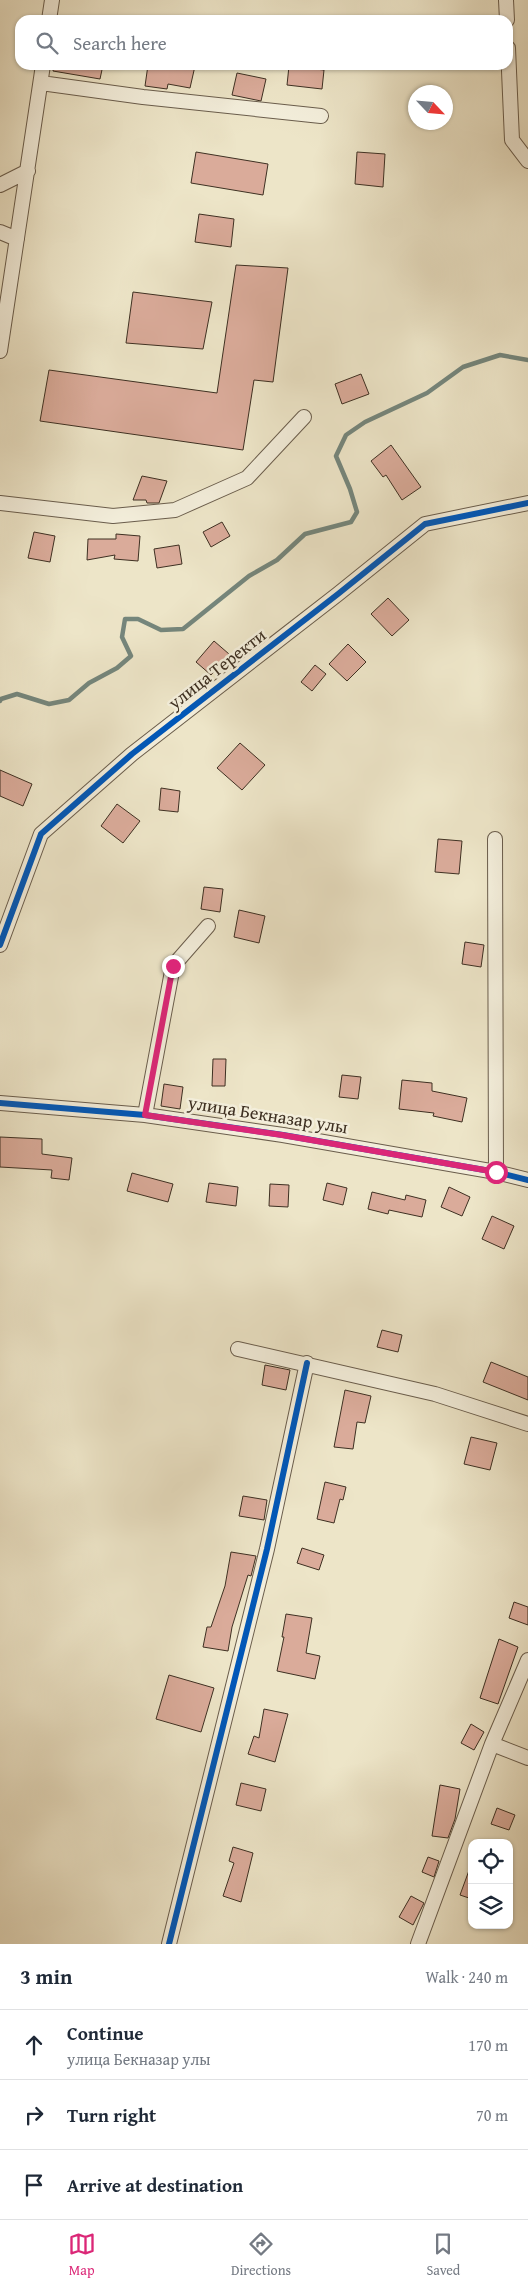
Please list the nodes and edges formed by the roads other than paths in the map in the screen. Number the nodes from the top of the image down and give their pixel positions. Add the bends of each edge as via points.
1 (52, 0) edge
2 (506, 0) edge
3 (50, 15) edge
4 (507, 15) edge
5 (43, 70) edge
6 (509, 70) edge
7 (41, 83) junction
8 (321, 116) dead end
9 (528, 161) edge
10 (28, 171) junction
11 (0, 185) edge
12 (0, 232) edge
13 (17, 239) junction
14 (0, 351) edge
15 (304, 417) dead end
16 (0, 503) edge
17 (528, 503) edge
18 (495, 838) dead end
19 (208, 926) dead end
20 (0, 945) edge
21 (0, 1103) edge
22 (145, 1115) junction
23 (496, 1172) junction
24 (528, 1180) edge
25 (238, 1349) dead end
26 (307, 1363) junction
27 (528, 1424) edge
28 (528, 1660) edge
29 (492, 1744) junction
30 (528, 1758) edge
31 (169, 1944) edge
32 (418, 1944) edge

1 - 3 street
2 - 4 street
5 - 7 street
6 - 9 street via 512,140
7 - 8 street
7 - 10 street
10 - 11 street
10 - 13 street
12 - 13 street
13 - 14 street
15 - 16 street via 247,478 175,510 113,516
17 - 20 street, улица Теректи via 425,524 132,754 41,834
18 - 23 street
19 - 22 street via 173,966
21 - 22 street, улица Бекназар улы
22 - 23 street, улица Бекназар улы
23 - 24 street, улица Бекназар улы
25 - 26 street
26 - 27 street via 436,1394
26 - 31 street via 267,1549
28 - 29 street
29 - 30 street
29 - 32 street

